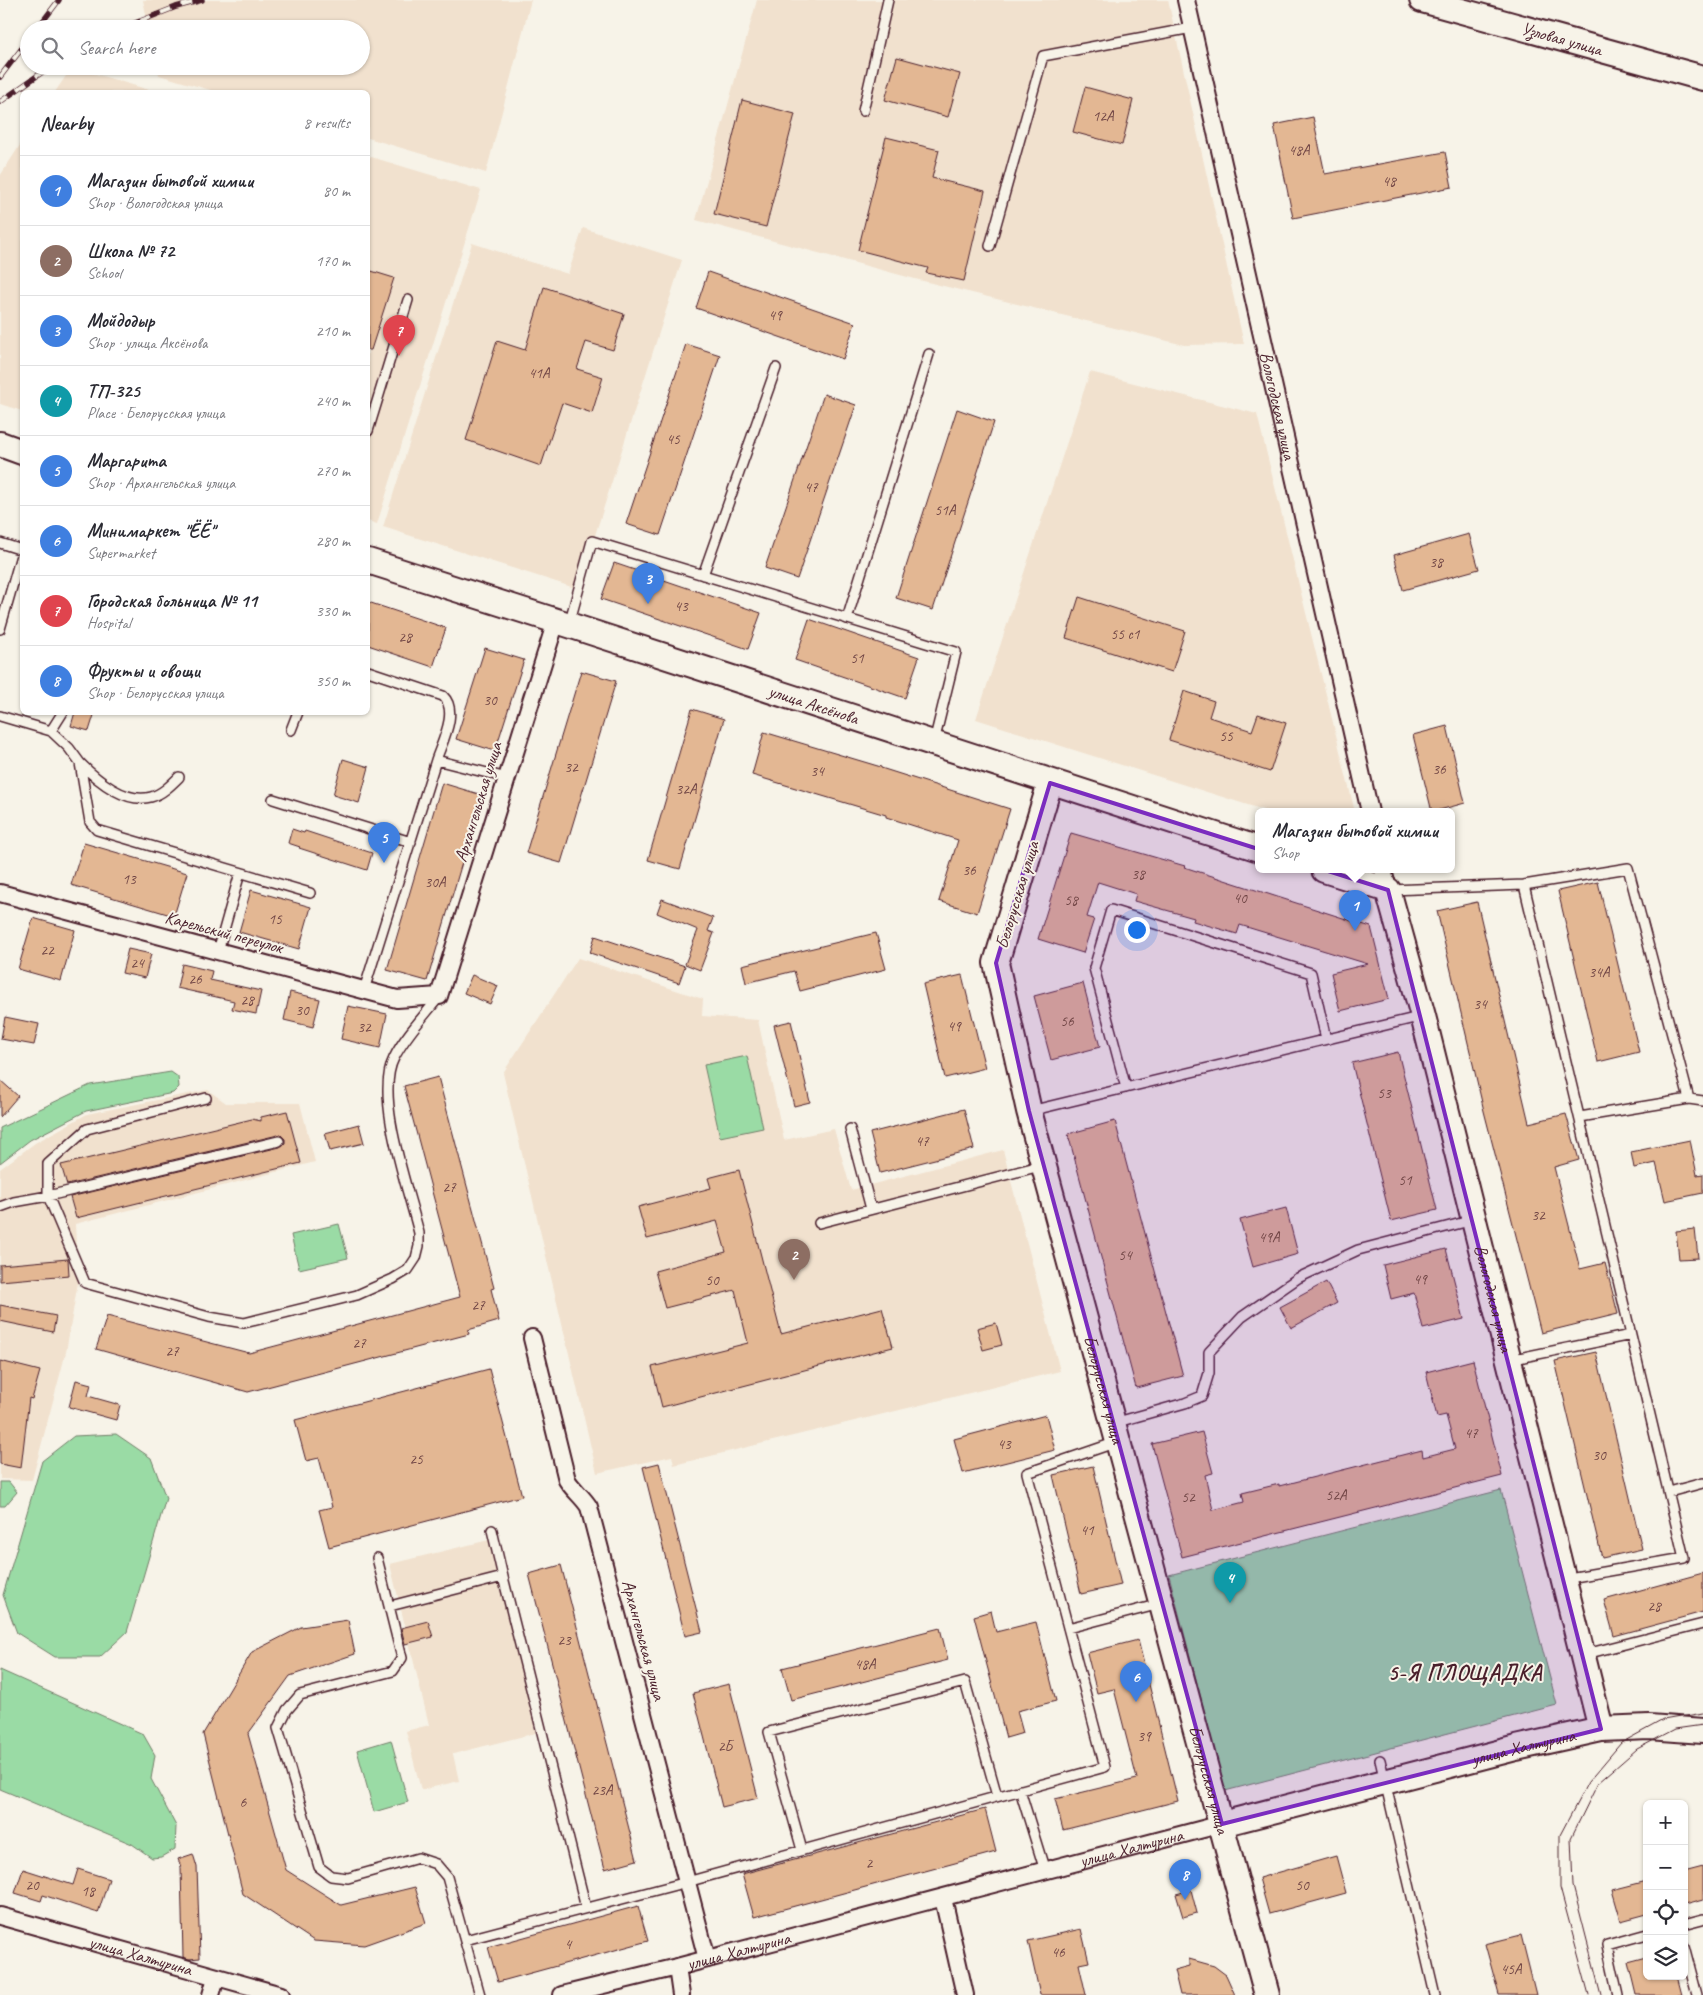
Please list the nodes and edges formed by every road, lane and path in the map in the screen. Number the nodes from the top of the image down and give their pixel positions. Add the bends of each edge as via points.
1 (888, 0) edge
2 (1186, 0) edge
3 (1422, 0) edge
4 (1192, 28) junction
5 (1703, 78) edge
6 (862, 111) dead end
7 (990, 246) dead end
8 (408, 300) dead end
9 (930, 354) dead end
10 (776, 368) dead end
11 (370, 424) edge
12 (0, 444) edge
13 (20, 451) edge
14 (0, 543) edge
15 (20, 550) edge
16 (20, 558) edge
17 (370, 562) edge
18 (703, 575) junction
19 (847, 619) junction
20 (562, 623) junction
21 (0, 629) edge
22 (370, 672) edge
23 (61, 715) edge
24 (297, 715) edge
25 (0, 716) edge
26 (291, 730) dead end
27 (51, 731) junction
28 (934, 744) junction
29 (436, 760) junction
30 (80, 763) junction
31 (179, 777) dead end
32 (507, 778) junction
33 (1050, 783) junction
34 (273, 799) dead end
35 (1369, 808) edge
36 (411, 842) junction
37 (1255, 848) edge
38 (240, 873) junction
39 (1342, 873) edge
40 (1385, 880) edge
41 (1524, 885) junction
42 (0, 893) edge
43 (310, 893) dead end
44 (218, 951) junction
45 (364, 990) junction
46 (439, 996) junction
47 (1423, 1016) junction
48 (1326, 1039) junction
49 (1126, 1088) junction
50 (206, 1098) dead end
51 (1689, 1099) junction
52 (1703, 1101) edge
53 (1030, 1111) junction
54 (1580, 1117) junction
55 (850, 1129) dead end
56 (279, 1141) dead end
57 (1044, 1165) junction
58 (48, 1196) junction
59 (0, 1207) edge
60 (871, 1209) junction
61 (1474, 1220) junction
62 (819, 1223) dead end
63 (1631, 1335) junction
64 (532, 1338) dead end
65 (1508, 1360) junction
66 (1117, 1432) junction
67 (1703, 1483) edge
68 (1669, 1492) junction
69 (492, 1530) dead end
70 (378, 1558) dead end
71 (503, 1577) junction
72 (1563, 1580) junction
73 (1162, 1603) junction
74 (390, 1606) junction
75 (1703, 1624) edge
76 (1068, 1628) junction
77 (1582, 1655) junction
78 (1601, 1729) junction
79 (1703, 1731) edge
80 (1383, 1771) junction
81 (1020, 1790) junction
82 (997, 1796) junction
83 (1222, 1824) junction
84 (802, 1850) junction
85 (1045, 1871) junction
86 (687, 1882) junction
87 (942, 1898) junction
88 (586, 1908) junction
89 (0, 1916) edge
90 (1703, 1919) edge
91 (1688, 1923) edge
92 (1643, 1935) edge
93 (465, 1940) junction
94 (707, 1958) junction
95 (1688, 1961) edge
96 (677, 1967) junction
97 (216, 1978) junction
98 (211, 1995) edge
99 (281, 1995) edge
100 (480, 1995) edge
101 (562, 1995) edge
102 (681, 1995) edge
103 (965, 1995) edge
104 (1267, 1995) edge
105 (1435, 1995) edge
106 (1618, 1995) edge
107 (1697, 1995) edge

1 - 6 lane
2 - 4 street, Вологодская улица
3 - 5 street, Узловая улица
4 - 7 lane via 1042,56
4 - 35 street, Вологодская улица
8 - 11 lane
9 - 19 lane
10 - 18 lane
12 - 13 street
14 - 15 lane
16 - 21 lane
17 - 20 street, улица Аксёнова
18 - 19 lane
18 - 20 lane via 592,541
19 - 28 lane via 956,652
20 - 28 street, улица Аксёнова
20 - 32 street, Архангельская улица
22 - 29 lane via 448,700 450,715
23 - 27 lane
24 - 26 lane
25 - 27 lane
27 - 30 lane
28 - 33 street, улица Аксёнова
29 - 32 lane
29 - 36 lane
30 - 31 lane via 111,789 141,798 166,789
30 - 38 lane via 90,822 97,830
32 - 46 street, Архангельская улица
33 - 37 street, улица Аксёнова
33 - 53 street, Белорусская улица via 996,963
34 - 36 lane
36 - 45 lane
38 - 43 lane
38 - 44 lane
39 - 40 street
40 - 41 lane
40 - 47 street, Вологодская улица
41 - 51 lane via 1628,868
41 - 54 lane
42 - 44 street, Карельский переулок
44 - 45 street, Карельский переулок
45 - 46 street, Карельский переулок via 397,999
46 - 58 lane via 393,1059 388,1075 388,1107 393,1135 419,1233 416,1258 408,1270 393,1279 357,1295 244,1323 210,1317 84,1283
47 - 48 lane
47 - 61 street, Вологодская улица
48 - 49 lane
48 - 49 lane via 1310,973 1111,910 1094,968
49 - 53 lane
50 - 58 lane via 87,1129 48,1164
51 - 52 lane
51 - 54 lane
53 - 57 street, Белорусская улица
54 - 63 lane
55 - 60 lane
56 - 58 lane
57 - 60 lane
57 - 66 street, Белорусская улица
58 - 59 lane
60 - 62 lane
61 - 65 street, Вологодская улица
61 - 66 lane via 1358,1250 1298,1278 1242,1318 1209,1352 1209,1373 1202,1396
63 - 65 lane
63 - 68 lane
64 - 86 street, Архангельская улица via 568,1480 589,1507
65 - 72 street, Вологодская улица
66 - 73 street, Белорусская улица
66 - 76 lane via 1027,1473
67 - 68 lane
68 - 72 lane via 1684,1558
69 - 71 lane
70 - 74 lane
71 - 74 lane
71 - 88 lane
72 - 77 street, Вологодская улица
73 - 76 lane
73 - 83 street, Белорусская улица
74 - 93 lane via 402,1658 393,1671 300,1695 278,1728 319,1867 331,1876 348,1878 418,1858 436,1864 447,1877
75 - 77 lane
76 - 81 lane via 1105,1767
77 - 78 street, Вологодская улица
78 - 79 street, улица Халтурина via 1649,1726
78 - 80 street, улица Халтурина
80 - 83 street, улица Халтурина
80 - 105 lane
81 - 82 lane
81 - 85 lane
82 - 84 lane
82 - 84 lane via 965,1682 769,1732
83 - 85 street, улица Халтурина
83 - 104 street, Белорусская улица
84 - 86 lane
85 - 87 street, улица Халтурина
86 - 88 lane
86 - 94 street, Архангельская улица
87 - 94 street, улица Халтурина
87 - 103 street
88 - 93 lane
89 - 97 street, улица Халтурина
90 - 91 lane
92 - 106 lane via 1608,1945
93 - 100 lane
94 - 96 street, улица Халтурина
95 - 107 lane
96 - 101 street, улица Халтурина
96 - 102 street
97 - 98 street
97 - 99 street, улица Халтурина

